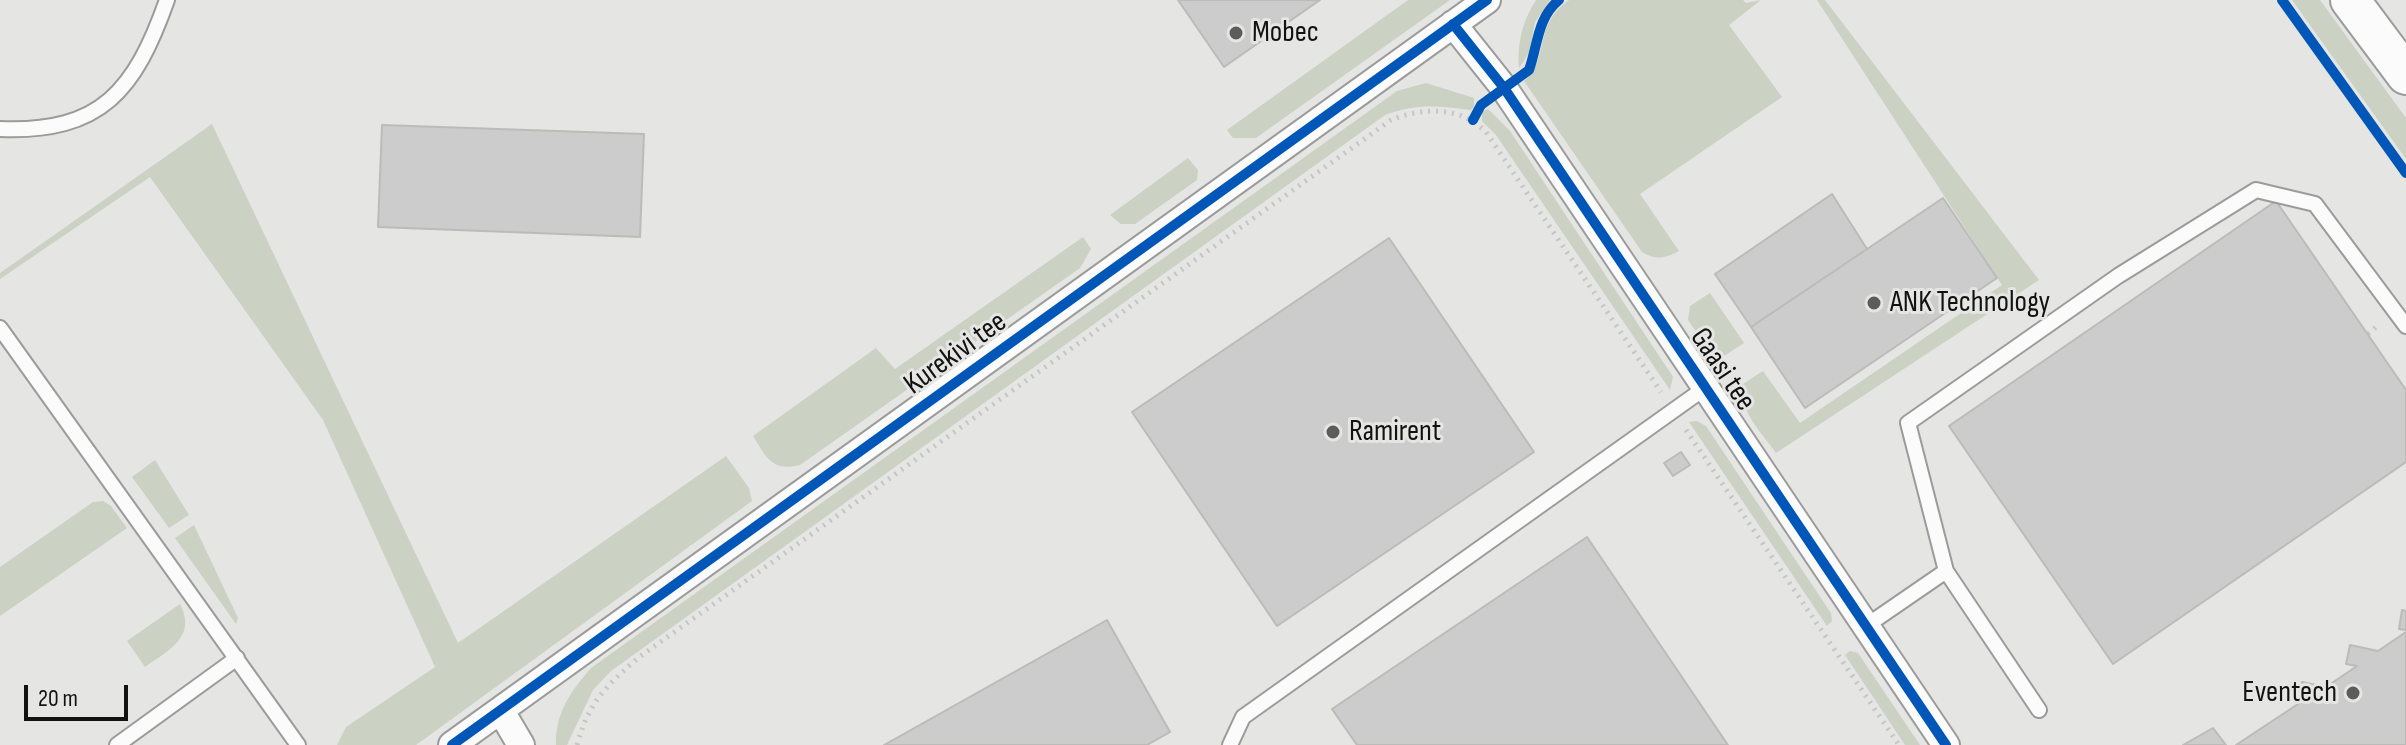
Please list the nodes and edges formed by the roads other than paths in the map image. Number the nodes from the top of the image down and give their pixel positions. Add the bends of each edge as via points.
1 (167, 0) edge
2 (1487, 0) edge
3 (2350, 0) edge
4 (1453, 24) junction
5 (2401, 58) edge
6 (0, 129) edge
7 (2406, 326) edge
8 (0, 328) edge
9 (1705, 388) junction
10 (1946, 571) junction
11 (1866, 626) junction
12 (237, 658) junction
13 (2039, 710) dead end
14 (501, 711) junction
15 (117, 745) edge
16 (298, 745) edge
17 (452, 745) edge
18 (521, 745) edge
19 (1230, 745) edge
20 (1946, 745) edge

1 - 6 lane via 150,48 124,89 87,117 33,130
2 - 4 street, Kurekivi tee
3 - 5 street
4 - 9 street, Gaasi tee via 1504,88
4 - 14 street, Kurekivi tee
7 - 10 lane via 2315,204 2256,190 2118,276 1908,423
8 - 12 lane
9 - 11 street, Gaasi tee
9 - 19 lane via 1243,717
10 - 11 lane
10 - 13 lane
11 - 20 street, Gaasi tee
12 - 15 lane
12 - 16 lane
14 - 17 street, Kurekivi tee
14 - 18 street

